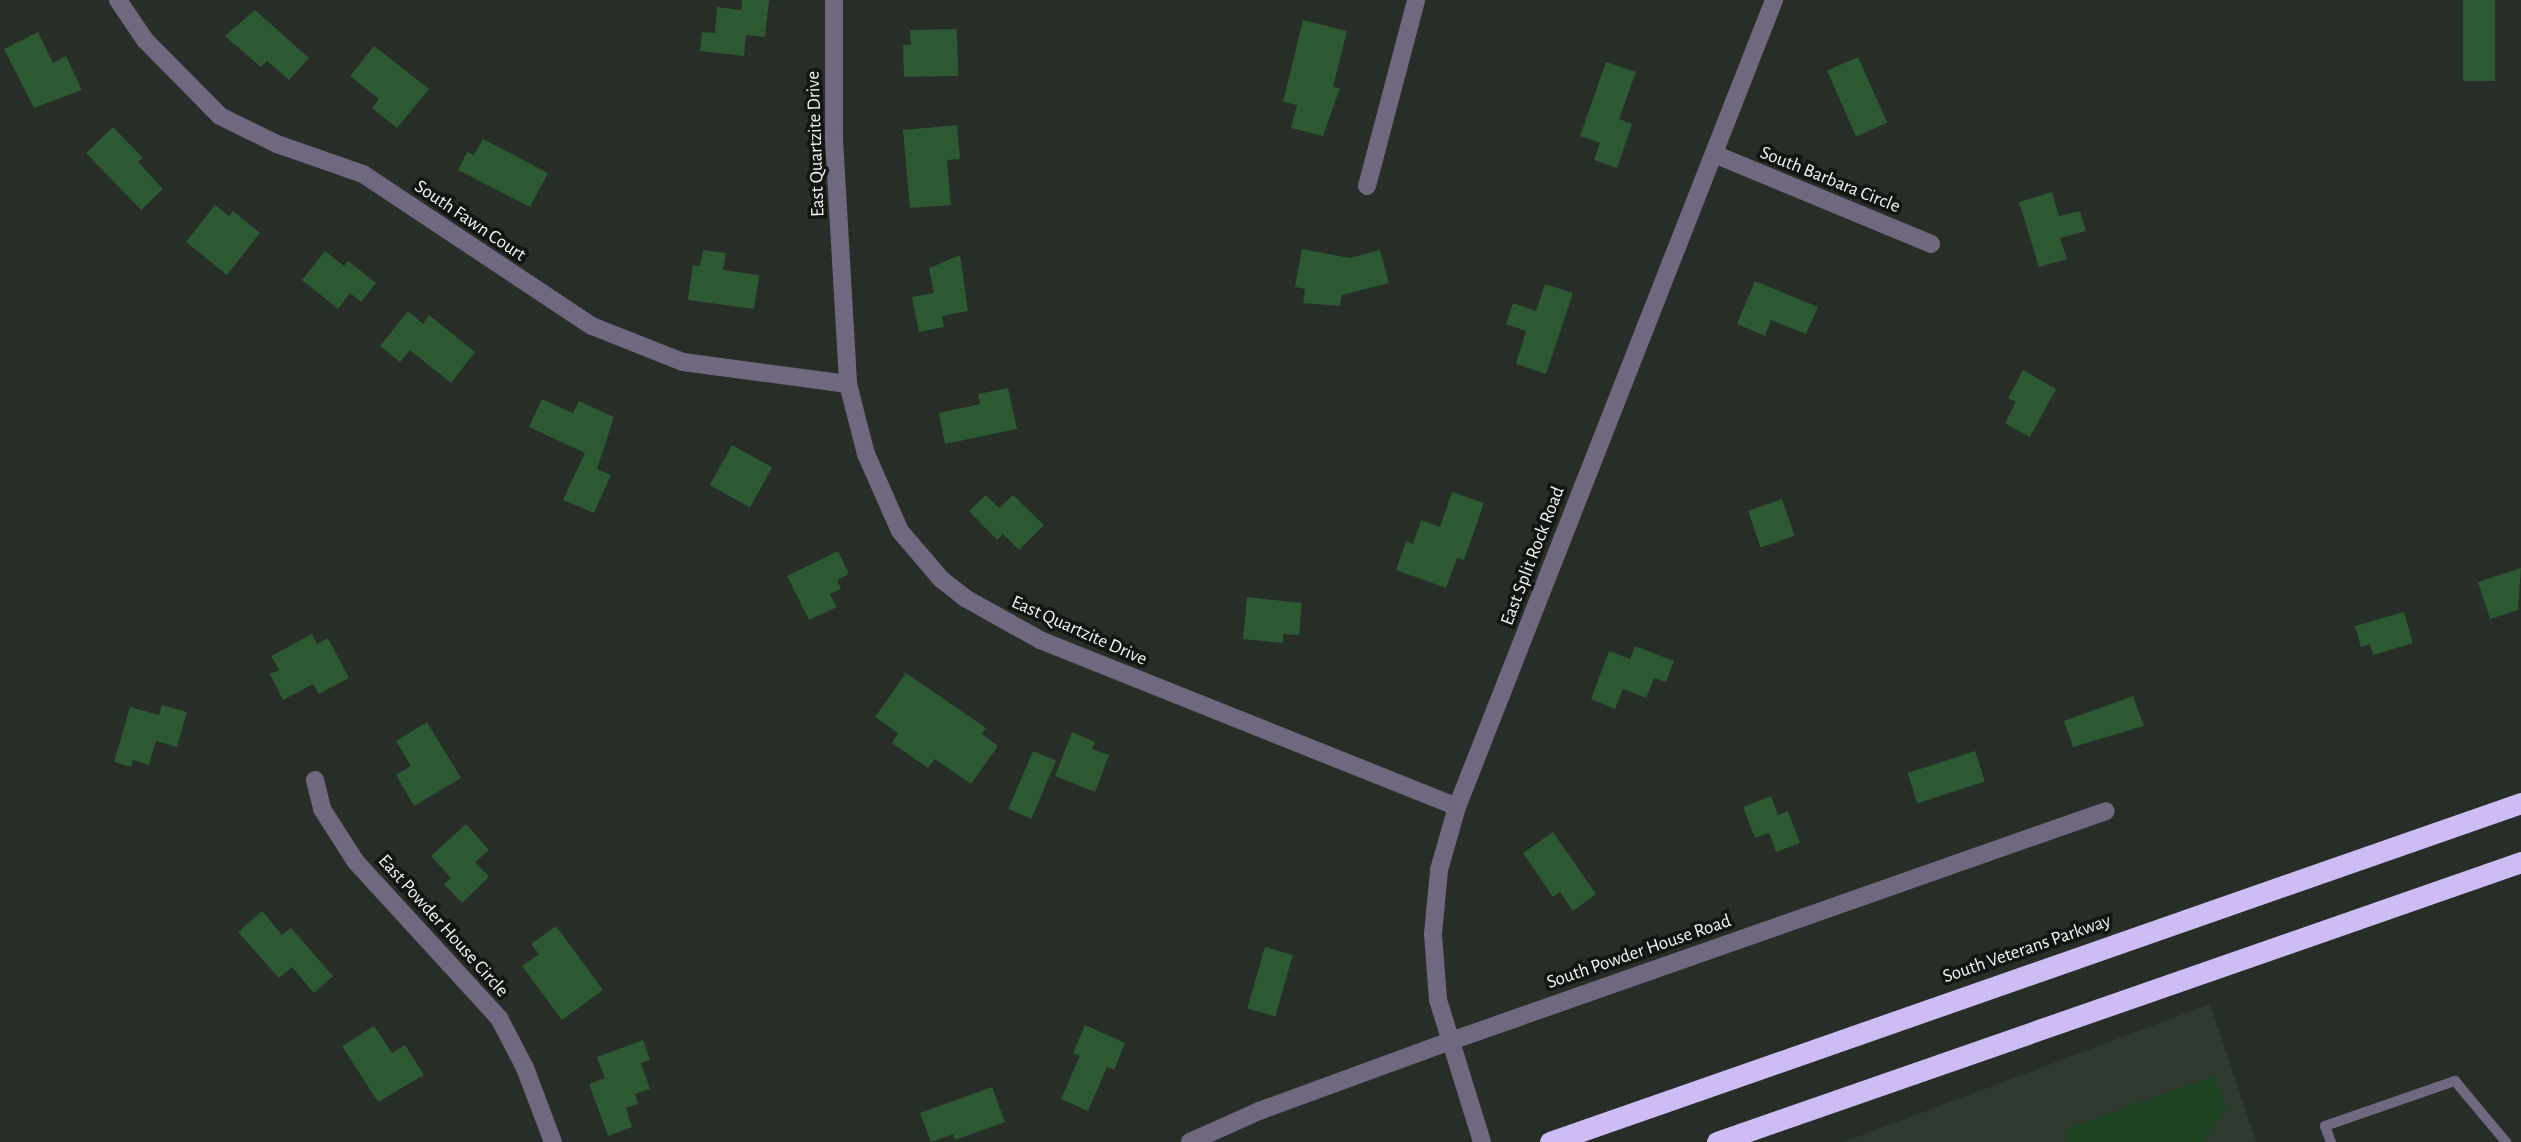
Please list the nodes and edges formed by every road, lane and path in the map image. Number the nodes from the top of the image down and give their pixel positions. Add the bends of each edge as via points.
1 (118, 0) edge
2 (834, 0) edge
3 (1416, 0) edge
4 (1774, 0) edge
5 (1714, 154) junction
6 (1367, 186) dead end
7 (1931, 244) dead end
8 (848, 384) junction
9 (315, 780) dead end
10 (2521, 803) edge
11 (1457, 807) junction
12 (2106, 811) dead end
13 (2521, 862) edge
14 (1448, 1042) junction
15 (553, 1142) edge
16 (1190, 1142) edge
17 (1482, 1142) edge
18 (1550, 1142) edge
19 (1717, 1142) edge
20 (2331, 1142) edge
21 (2506, 1142) edge

1 - 8 street, South Fawn Court via 145,40 220,116 277,144 362,174 592,326 683,362
2 - 8 street, East Quartzite Drive via 834,139
3 - 6 street
4 - 5 street, East Split Rock Road
5 - 7 street, South Barbara Circle
5 - 11 street, East Split Rock Road
8 - 11 street, East Quartzite Drive via 866,454 900,531 941,579 965,598 1040,640
9 - 15 street, East Powder House Circle via 322,809 356,862 499,1018 526,1068
10 - 18 highway, South Veterans Parkway
11 - 14 street, East Split Rock Road via 1438,870 1433,934 1438,1000
12 - 14 street, South Powder House Road
13 - 19 highway
14 - 16 street, South Powder House Road via 1259,1111
14 - 17 street, East Split Rock Road
20 - 21 lane via 2325,1126 2455,1082

